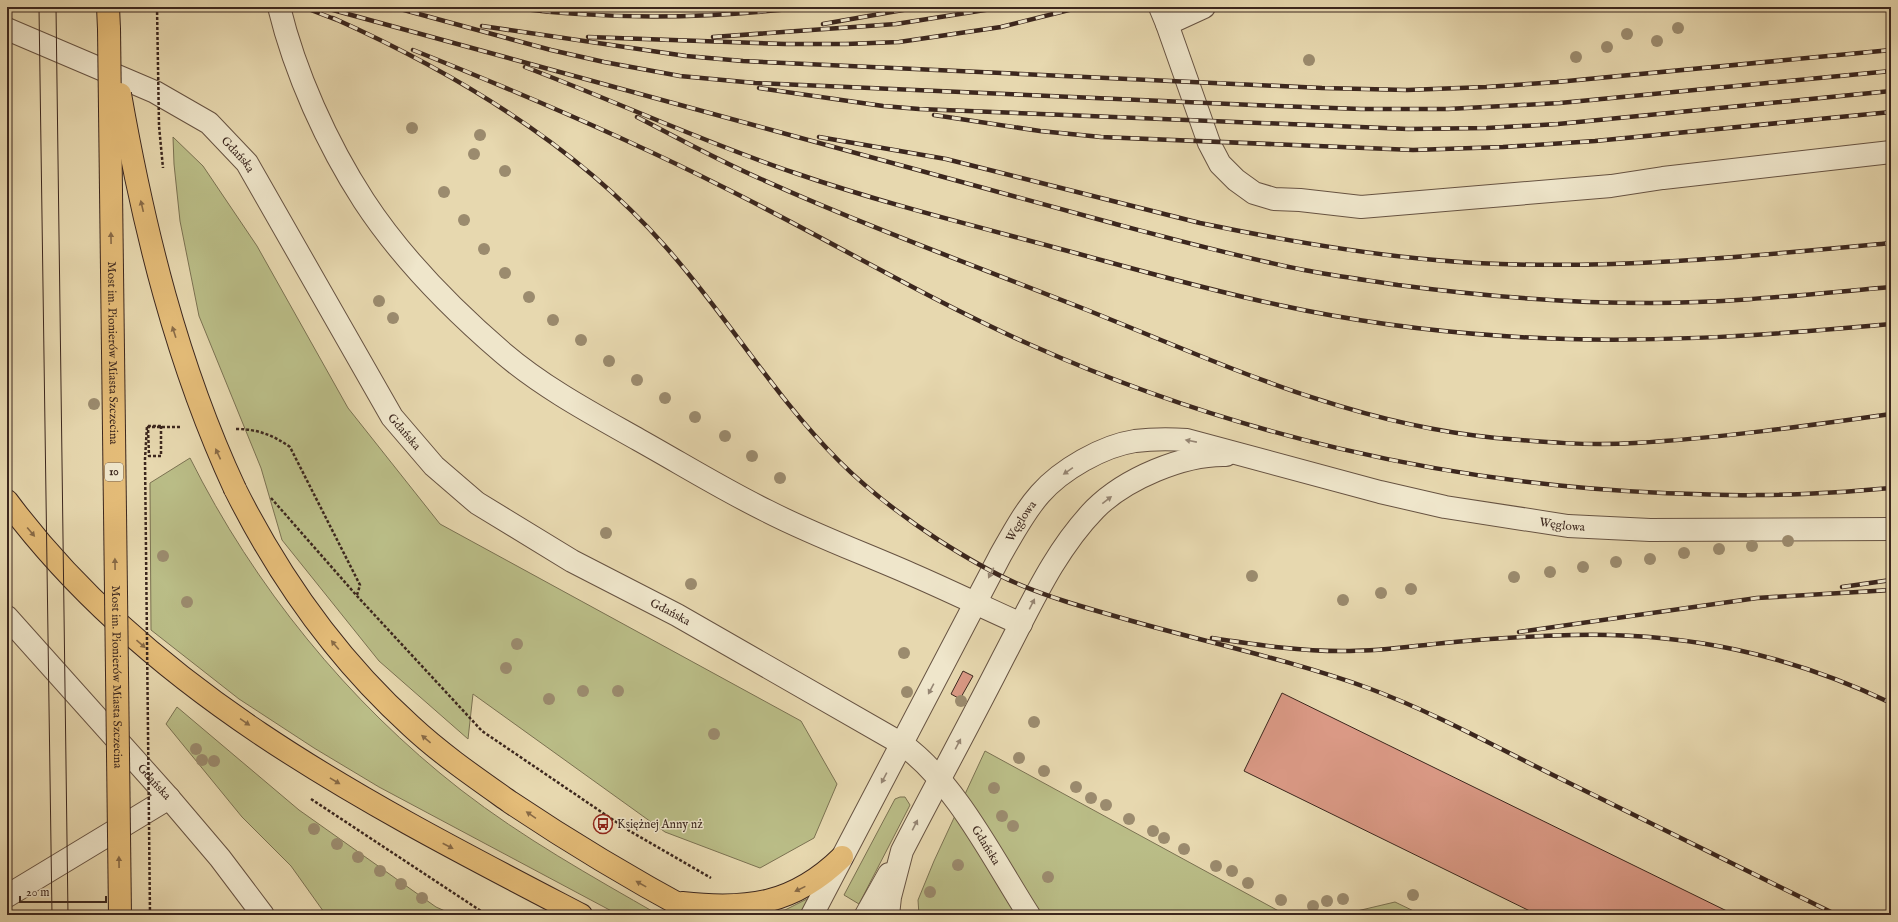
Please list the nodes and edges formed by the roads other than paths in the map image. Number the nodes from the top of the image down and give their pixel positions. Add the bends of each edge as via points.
1 (108, 7) edge
2 (279, 7) edge
3 (1204, 7) edge
4 (1164, 15) edge
5 (7, 29) edge
6 (108, 29) junction
7 (1891, 152) edge
8 (1242, 456) junction
9 (7, 501) edge
10 (1891, 529) edge
11 (976, 603) junction
12 (7, 617) edge
13 (1021, 624) junction
14 (902, 744) junction
15 (939, 778) junction
16 (169, 798) junction
17 (902, 851) junction
18 (842, 857) junction
19 (7, 896) edge
20 (675, 903) junction
21 (120, 915) edge
22 (263, 915) edge
23 (581, 915) edge
24 (698, 915) edge
25 (812, 915) edge
26 (866, 915) edge
27 (888, 915) edge
28 (1029, 915) edge

1 - 6 main road, Most im. Pionierów Miasta Szczecina / 10
2 - 11 lane via 301,75 324,128 364,201 413,263 450,303 504,354 552,389 767,511
3 - 4 lane
4 - 7 lane via 1208,142 1220,164 1254,193 1274,199 1368,206 1611,186
5 - 14 lane, Gdańska via 155,92 209,123 247,163 392,417 434,466 477,503 572,560 677,615
20 -> 6 main road, bridge via 550,828 481,782 410,726 316,622 267,549 215,446 170,318 135,172
21 -> 6 main road, Most im. Pionierów Miasta Szczecina / 10, bridge
8 - 10 lane, Węglowa via 1445,507 1568,526 1650,530
8 -> 11 lane, Węglowa via 1186,440 1158,439 1133,441 1085,459 1062,474 1040,494 1000,556
13 -> 8 lane, Węglowa via 1070,536 1096,508 1123,487 1187,460 1214,455
9 -> 23 main road via 75,583 145,648 220,706 371,803
11 - 13 lane
11 -> 14 lane, Węglowa
12 - 16 lane, Gdańska
15 -> 13 lane, Węglowa
14 - 15 lane, Gdańska via 920,757
14 -> 18 lane
17 -> 15 lane
15 - 28 lane, Gdańska via 970,821
16 - 19 lane
16 - 22 lane, Gdańska via 220,858
17 - 26 lane
17 - 27 lane
18 -> 20 main road via 815,881 781,898 759,904 734,906
18 - 25 lane
20 - 24 main road

